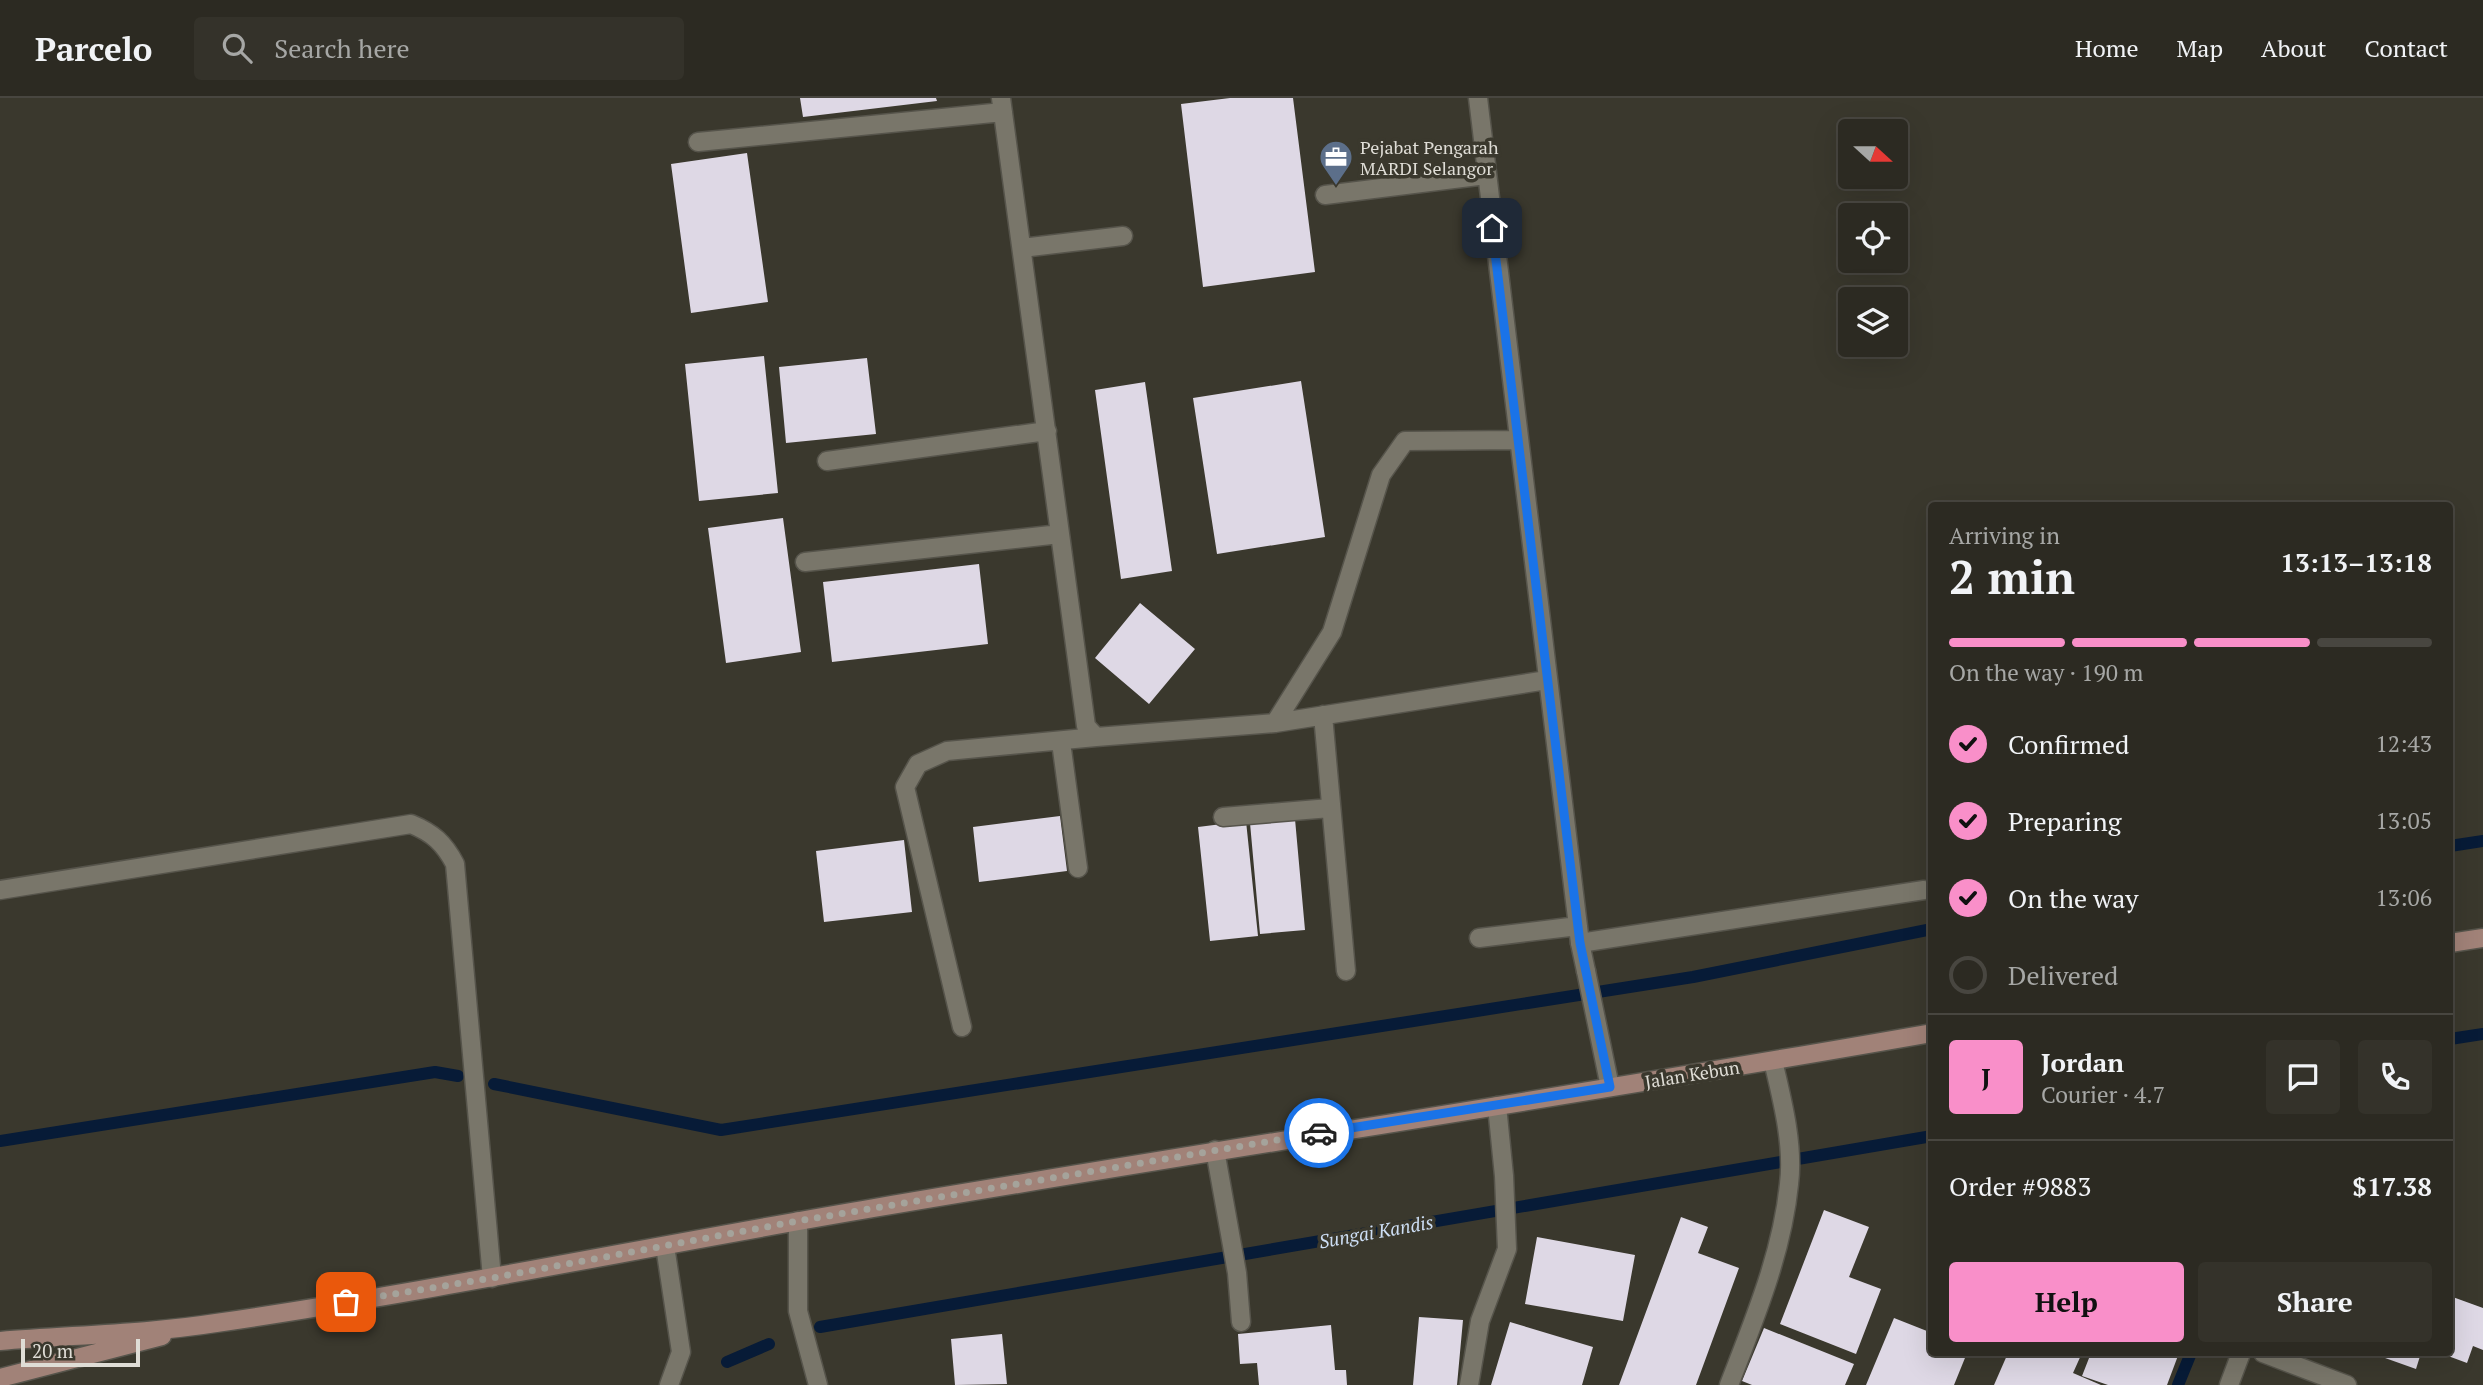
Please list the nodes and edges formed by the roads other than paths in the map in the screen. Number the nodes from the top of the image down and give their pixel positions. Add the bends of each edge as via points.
1 (1478, 98) edge
2 (1002, 105) edge
3 (698, 142) dead end
4 (1486, 175) junction
5 (1325, 195) dead end
6 (1123, 236) dead end
7 (1022, 248) junction
8 (1047, 431) junction
9 (1518, 440) junction
10 (827, 461) dead end
11 (1060, 534) junction
12 (805, 562) dead end
13 (1547, 680) junction
14 (1323, 715) junction
15 (1275, 723) junction
16 (1096, 737) junction
17 (1061, 741) junction
18 (1330, 808) junction
19 (1223, 817) dead end
20 (1078, 868) dead end
21 (0, 890) edge
22 (1924, 890) dead end
23 (1579, 934) junction
24 (1479, 938) dead end
25 (2483, 938) edge
26 (2453, 943) edge
27 (1346, 971) dead end
28 (961, 1027) dead end
29 (1928, 1034) edge
30 (1773, 1061) junction
31 (1610, 1087) junction
32 (1497, 1106) junction
33 (1215, 1150) junction
34 (798, 1221) junction
35 (665, 1246) junction
36 (492, 1278) junction
37 (1241, 1322) dead end
38 (210, 1324) junction
39 (0, 1341) edge
40 (2240, 1356) edge
41 (2271, 1356) edge
42 (0, 1378) edge
43 (669, 1385) edge
44 (818, 1385) edge
45 (1469, 1385) edge
46 (1729, 1385) edge
47 (2229, 1385) edge
48 (2347, 1385) edge

1 - 4 street
2 - 3 street
2 - 7 street
4 - 5 street
4 - 9 street
6 - 7 street
7 - 8 street
8 - 10 street
8 - 11 street
9 - 13 street
9 - 15 street via 1405,441 1381,475 1332,632
11 - 12 street
11 - 16 street via 1086,726
13 - 14 street
13 - 23 street
14 - 15 street
14 - 18 street
15 - 16 street
16 - 17 street
17 - 20 street
17 - 28 street via 947,751 918,764 905,788
18 - 19 street
18 - 27 street
21 - 36 street via 411,824 430,832 446,846 455,863
22 - 23 street
23 - 24 street
23 - 31 street
25 - 26 main road
29 - 30 main road, Jalan Kebun
30 - 31 main road, Jalan Kebun
30 - 46 street via 1786,1119 1790,1182 1771,1274
31 - 32 main road, Jalan Kebun
32 - 33 main road, Jalan Kebun
32 - 45 street via 1507,1249 1480,1321
33 - 34 main road, Jalan Kebun
33 - 37 street
34 - 35 main road, Jalan Kebun
34 - 44 street via 798,1311
35 - 36 main road, Jalan Kebun
35 - 43 street via 681,1352
36 - 38 main road, Jalan Kebun
38 - 39 main road, Jalan Kebun
38 - 42 main road, Jalan Kebun
40 - 47 street
41 - 48 street

